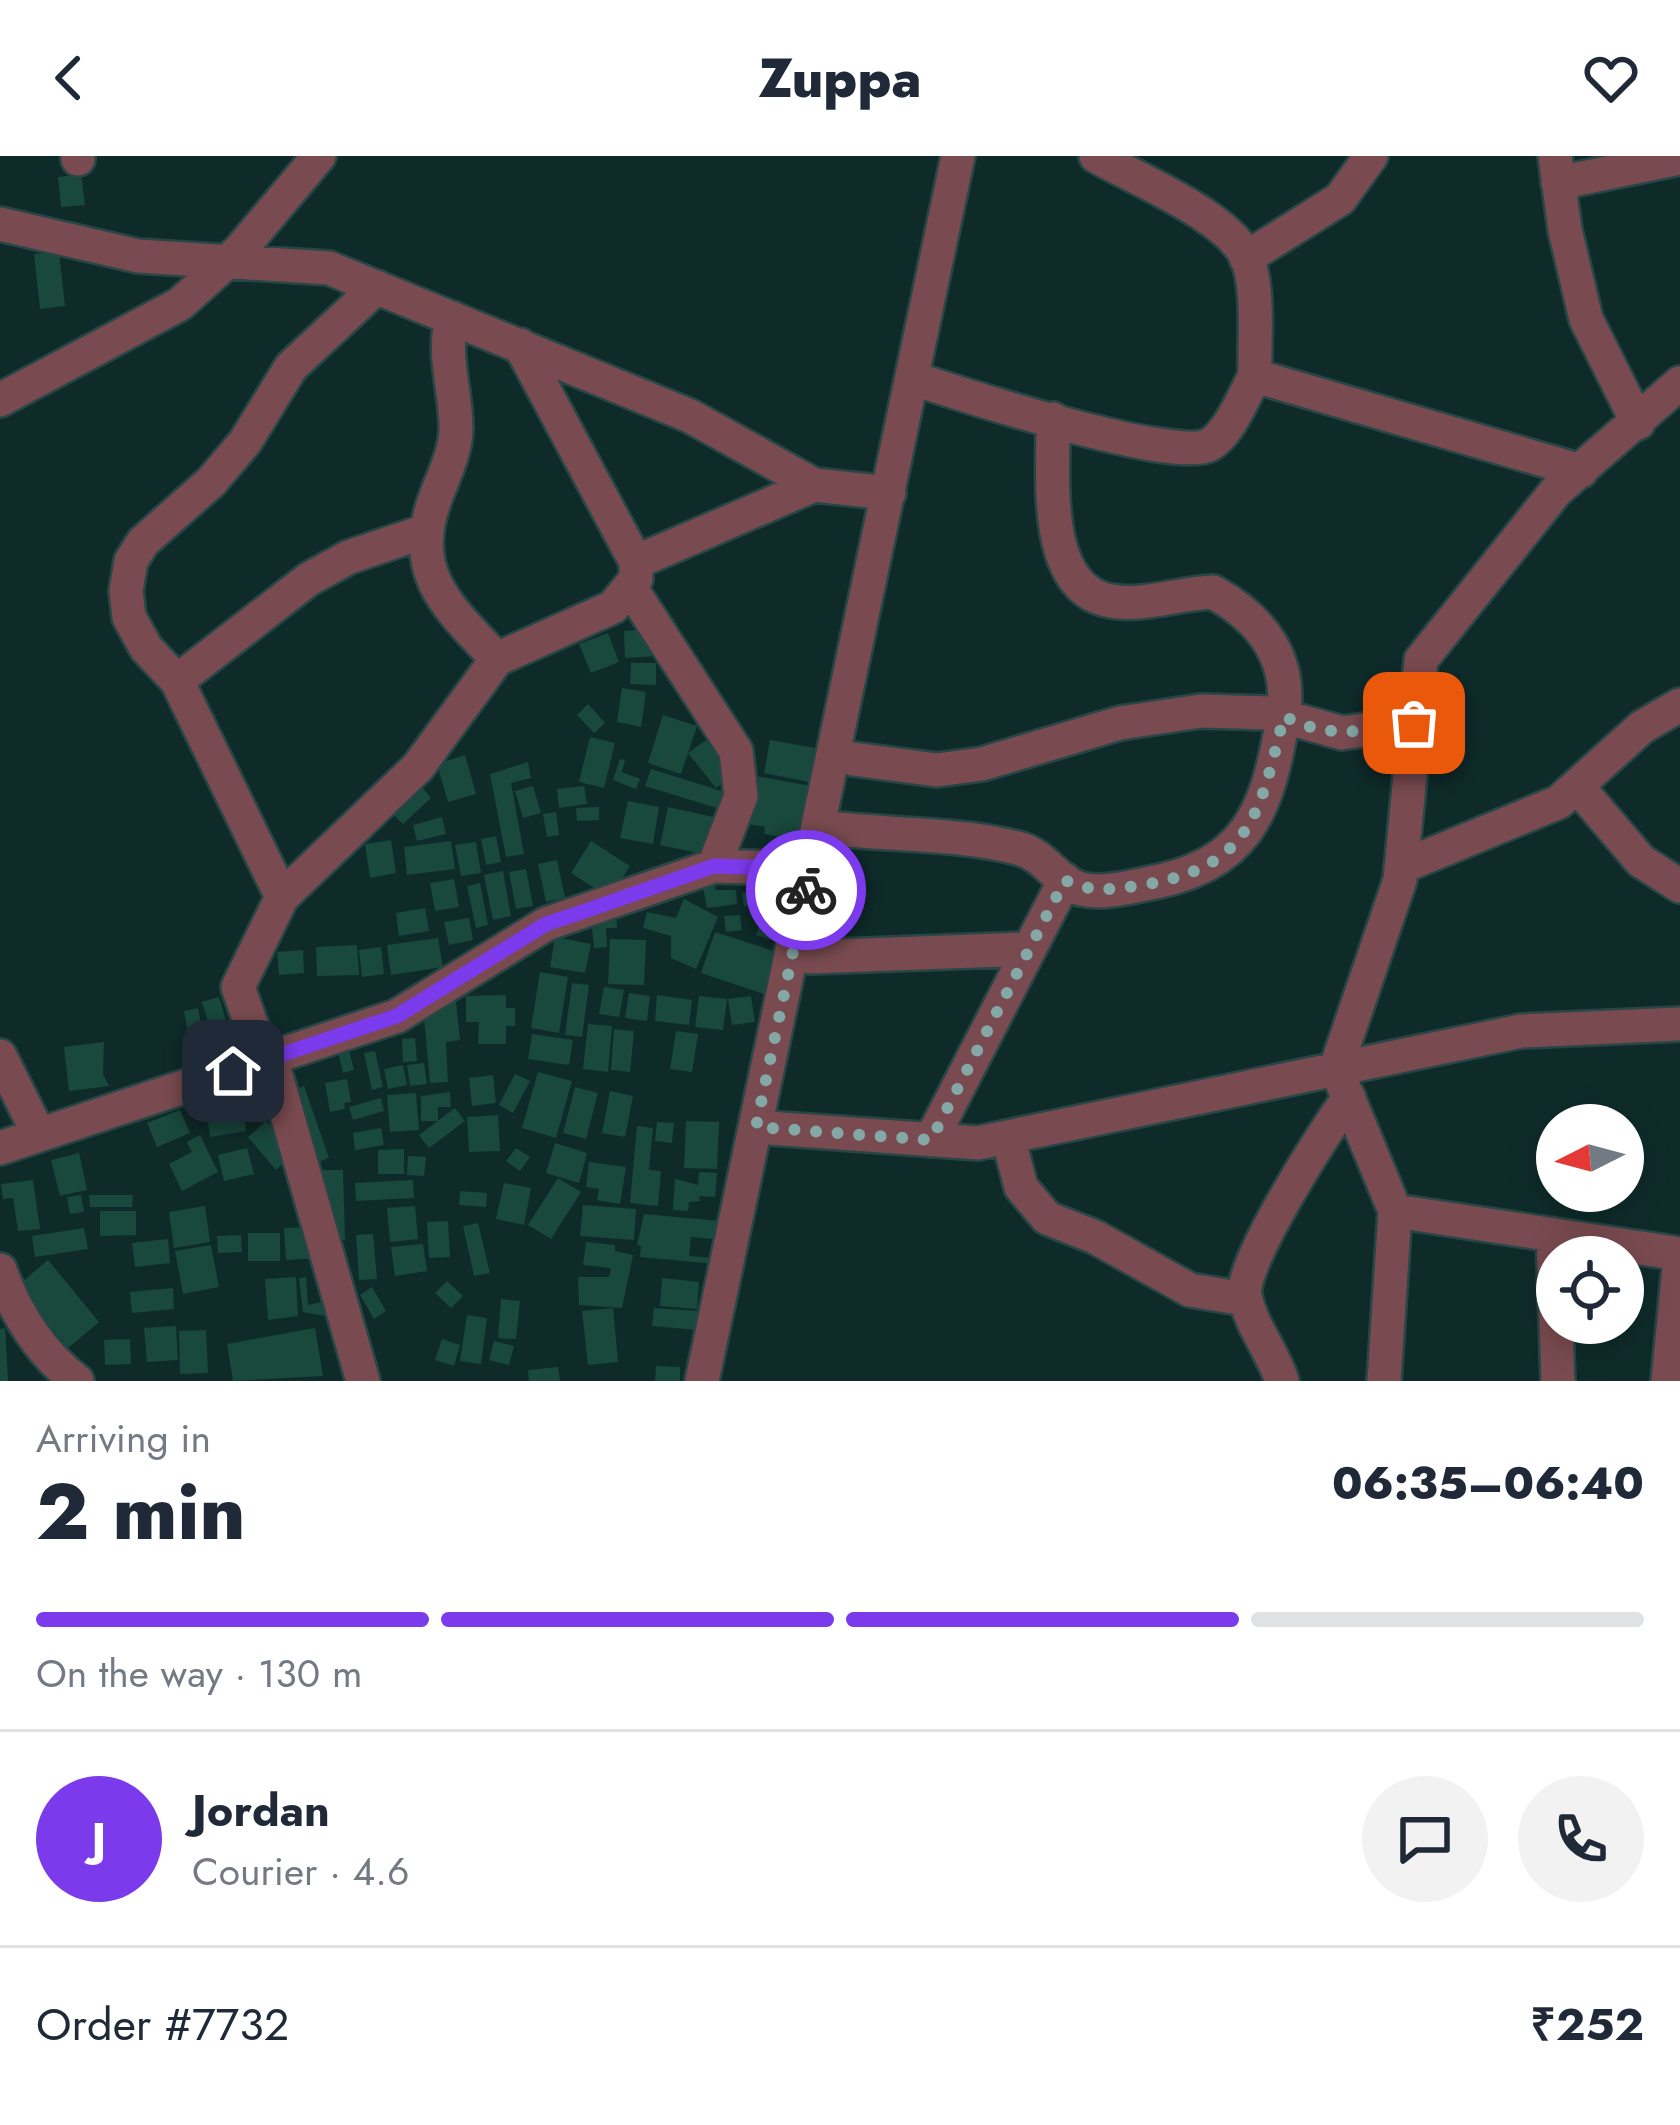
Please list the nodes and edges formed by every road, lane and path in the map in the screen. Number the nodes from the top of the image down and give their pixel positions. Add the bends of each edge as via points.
1 (319, 156) edge
2 (958, 156) edge
3 (977, 156) edge
4 (1096, 156) edge
5 (1371, 156) edge
6 (1680, 158) edge
7 (1557, 169) edge
8 (0, 224) edge
9 (1246, 257) junction
10 (223, 265) junction
11 (377, 287) junction
12 (452, 318) junction
13 (520, 345) junction
14 (1255, 376) junction
15 (921, 381) junction
16 (1680, 383) edge
17 (0, 400) edge
18 (1053, 419) junction
19 (1638, 423) junction
20 (1581, 470) junction
21 (814, 485) junction
22 (889, 494) junction
23 (423, 532) junction
24 (634, 576) junction
25 (497, 659) junction
26 (177, 681) junction
27 (1680, 705) edge
28 (1284, 716) junction
29 (1414, 723) junction
30 (853, 759) junction
31 (1576, 786) junction
32 (838, 829) junction
33 (714, 866) junction
34 (1401, 868) junction
35 (810, 869) junction
36 (1065, 880) junction
37 (1680, 886) edge
38 (282, 897) junction
39 (1028, 949) junction
40 (811, 957) junction
41 (1680, 1024) edge
42 (0, 1056) edge
43 (268, 1060) junction
44 (1342, 1083) junction
45 (766, 1128) junction
46 (39, 1136) junction
47 (1008, 1137) junction
48 (931, 1140) junction
49 (0, 1148) edge
50 (1395, 1210) junction
51 (1553, 1236) edge
52 (1644, 1250) edge
53 (1680, 1255) edge
54 (0, 1270) edge
55 (1245, 1299) junction
56 (1557, 1344) edge
57 (361, 1380) edge
58 (77, 1381) edge
59 (702, 1381) edge
60 (722, 1381) edge
61 (1282, 1381) edge
62 (1384, 1381) edge
63 (1558, 1381) edge
64 (1668, 1381) edge

1 - 10 street
2 - 15 street
3 - 15 street
4 - 9 street via 1214,222
5 - 9 street via 1340,199
6 - 7 street
7 - 19 street via 1586,320
8 - 10 street via 139,256
9 - 14 street
10 - 11 street via 329,268
10 - 17 street via 180,304
11 - 12 street
11 - 26 street via 291,367 245,442 131,561 129,617
12 - 13 street
12 - 23 street via 446,341 456,430
13 - 21 street via 690,416
13 - 24 street
14 - 18 street via 1220,436 1193,450
14 - 20 street
15 - 18 street
15 - 22 street
15 - 30 street
16 - 19 street
18 - 28 street via 1056,525 1074,577 1090,595 1114,602 1213,592 1234,603 1276,649
19 - 20 street
20 - 29 street via 1421,660
21 - 22 street
21 - 24 street
22 - 35 street
23 - 25 street via 428,571 450,609
23 - 26 street via 349,556 309,579
24 - 25 street via 580,624
24 - 33 street via 736,752 741,796
25 - 38 street via 418,767
26 - 38 street
27 - 31 street
28 - 29 street via 1342,734
28 - 30 street via 1201,711 1120,723 937,770
28 - 36 street via 1252,821 1225,857 1177,879 1114,890 1083,890
29 - 34 street
30 - 32 street
31 - 34 street via 1559,802
31 - 37 street via 1641,862
32 - 36 street via 1018,848
32 - 40 street
33 - 35 street
33 - 43 street via 546,924 397,1016
34 - 44 street
35 - 45 street
36 - 39 street
38 - 43 street via 238,987
39 - 40 street
39 - 48 street
40 - 45 street
41 - 44 street via 1521,1031
42 - 46 street
43 - 46 street
43 - 57 street
44 - 47 street
44 - 50 street
44 - 55 street via 1247,1272
45 - 48 street
45 - 59 street
45 - 60 street
46 - 49 street
47 - 48 street
47 - 55 street via 1021,1187 1046,1218 1190,1290
50 - 51 street
50 - 62 street
52 - 53 street
53 - 64 street
54 - 58 street via 17,1310
55 - 61 street
56 - 63 street

